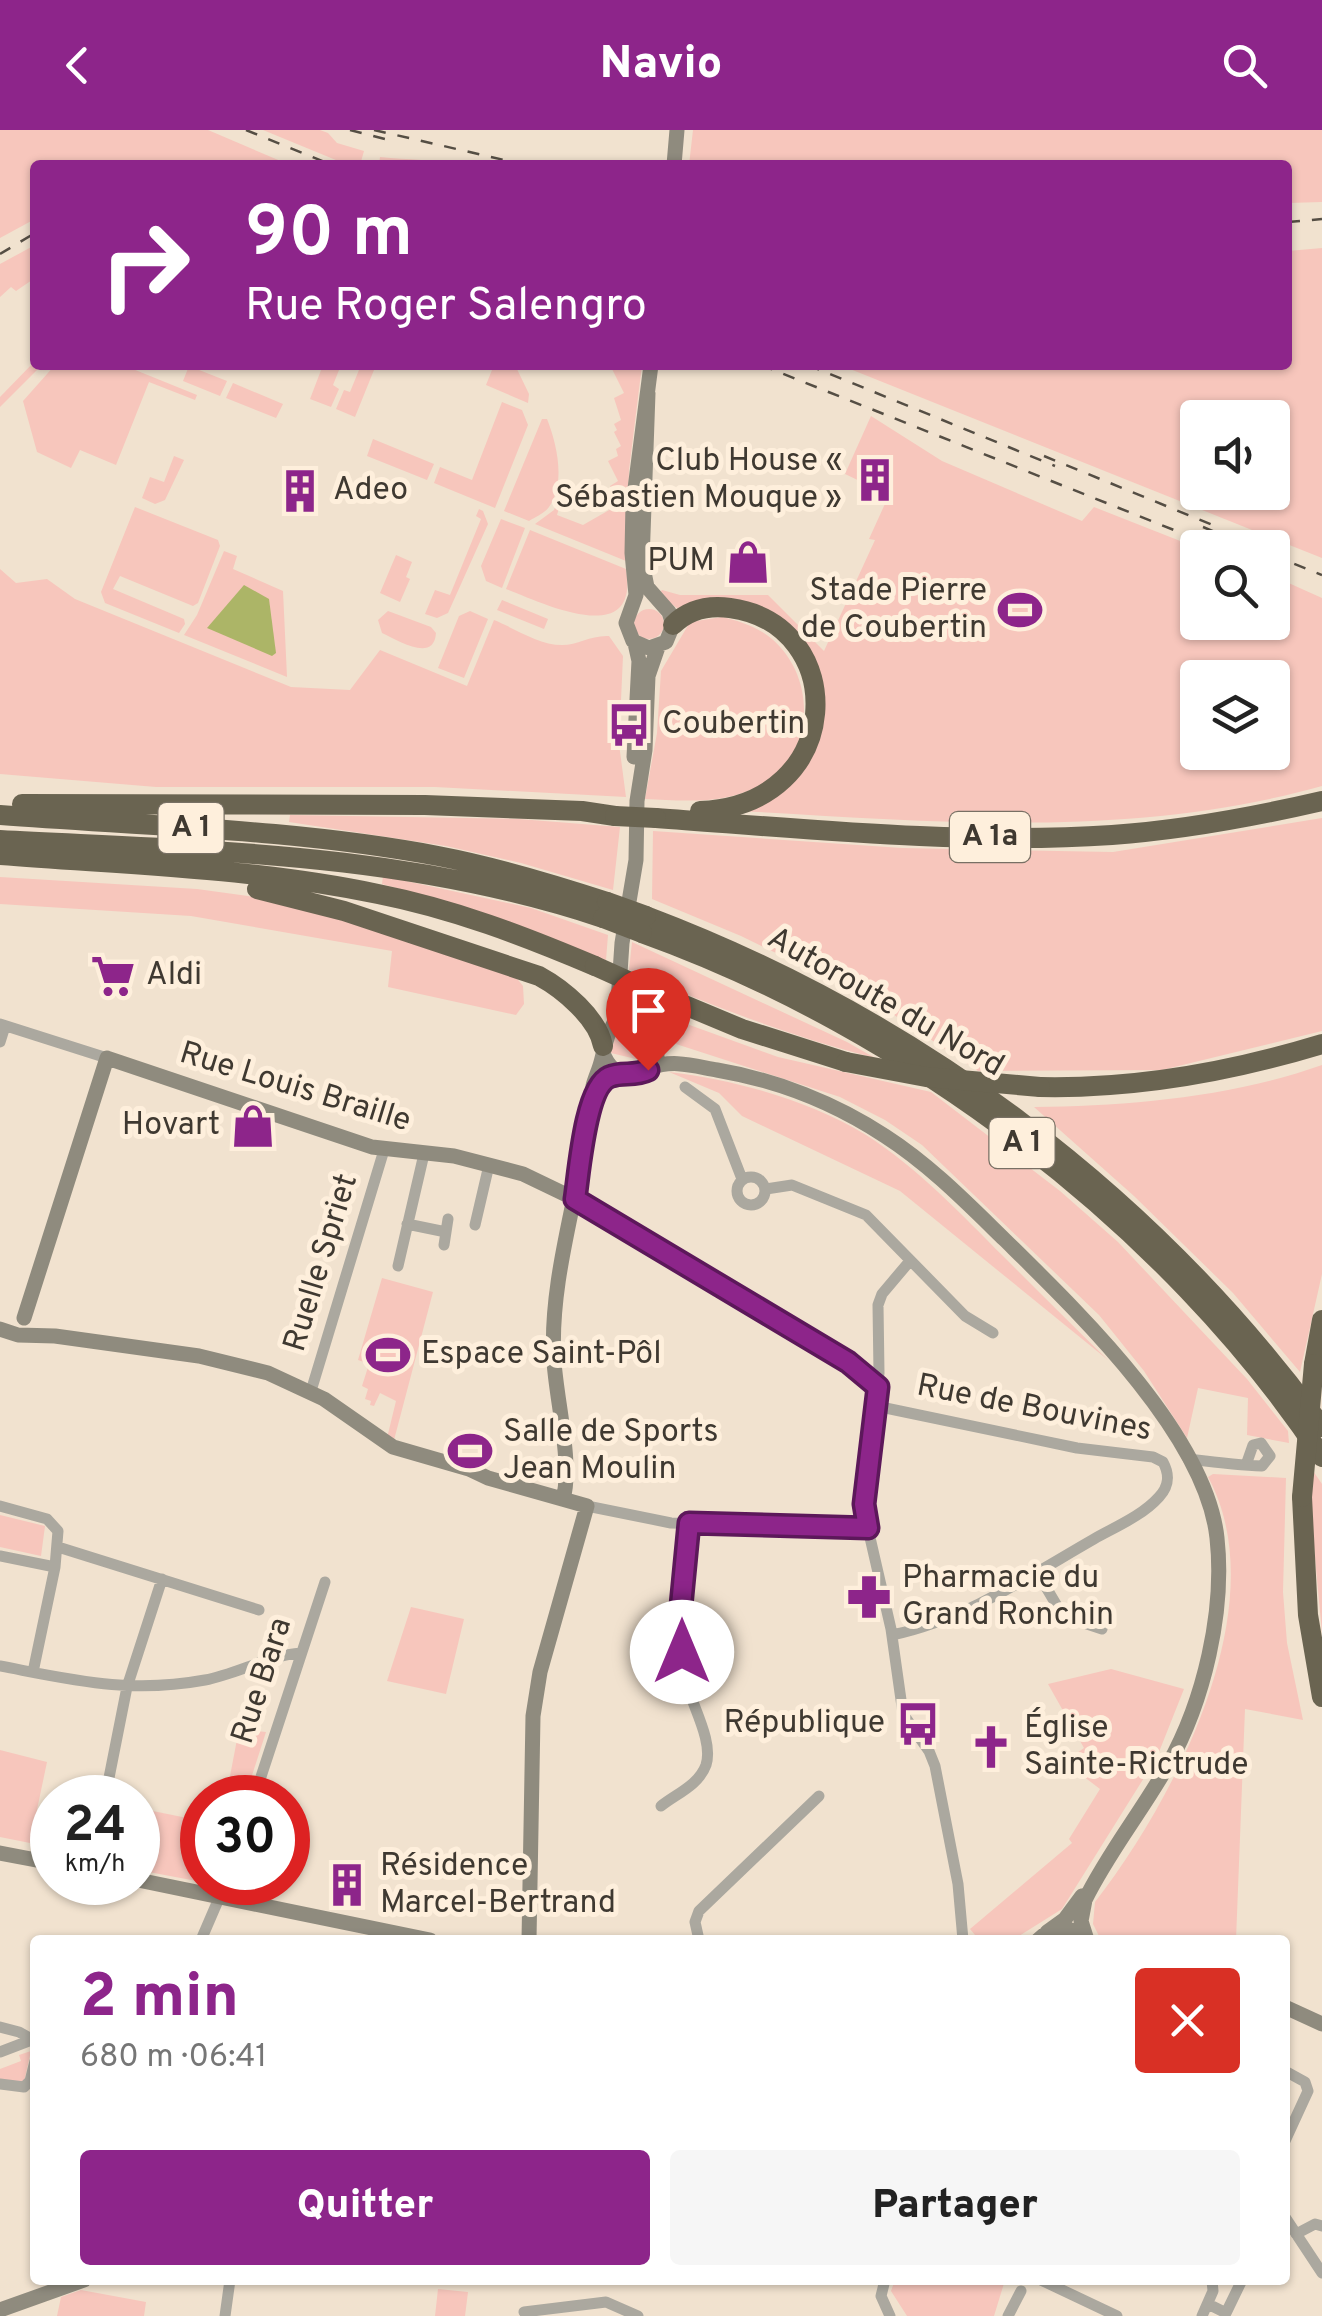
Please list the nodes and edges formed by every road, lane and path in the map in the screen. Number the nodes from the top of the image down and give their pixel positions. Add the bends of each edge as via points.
1 (677, 130) edge
2 (674, 160) edge
3 (650, 370) edge
4 (648, 392) junction
5 (658, 603) junction
6 (633, 608) junction
7 (673, 625) junction
8 (636, 644) junction
9 (658, 647) junction
10 (1322, 801) edge
11 (0, 804) edge
12 (650, 810) junction
13 (0, 815) edge
14 (0, 840) edge
15 (0, 854) edge
16 (82, 862) junction
17 (605, 910) junction
18 (644, 924) junction
19 (619, 981) junction
20 (640, 1022) junction
21 (2, 1025) edge
22 (657, 1041) junction
23 (0, 1042) edge
24 (606, 1042) junction
25 (1322, 1044) edge
26 (107, 1058) junction
27 (650, 1068) junction
28 (728, 1072) junction
29 (621, 1074) junction
30 (685, 1088) dead end
31 (592, 1100) junction
32 (384, 1150) junction
33 (424, 1154) junction
34 (489, 1165) junction
35 (742, 1179) junction
36 (766, 1189) junction
37 (575, 1199) junction
38 (448, 1218) dead end
39 (407, 1224) junction
40 (475, 1225) dead end
41 (910, 1262) junction
42 (398, 1266) dead end
43 (24, 1318) junction
44 (1322, 1320) edge
45 (2, 1331) edge
46 (993, 1333) dead end
47 (55, 1336) junction
48 (878, 1387) junction
49 (312, 1392) junction
50 (876, 1406) junction
51 (1322, 1427) edge
52 (1322, 1457) edge
53 (1188, 1459) junction
54 (1246, 1465) dead end
55 (563, 1499) junction
56 (0, 1506) edge
57 (587, 1506) junction
58 (689, 1523) junction
59 (868, 1528) junction
60 (58, 1540) junction
61 (0, 1556) edge
62 (55, 1567) junction
63 (1037, 1572) junction
64 (162, 1579) junction
65 (325, 1582) dead end
66 (259, 1610) dead end
67 (1102, 1628) dead end
68 (892, 1635) junction
69 (301, 1652) junction
70 (0, 1666) edge
71 (33, 1672) junction
72 (127, 1687) junction
73 (1322, 1697) edge
74 (110, 1775) edge
75 (261, 1775) edge
76 (818, 1796) dead end
77 (661, 1806) dead end
78 (0, 1853) edge
79 (30, 1859) edge
80 (1094, 1882) junction
81 (216, 1905) edge
82 (285, 1905) edge
83 (203, 1935) edge
84 (409, 1935) edge
85 (529, 1935) edge
86 (697, 1935) edge
87 (962, 1935) edge
88 (1043, 1935) edge
89 (1047, 1935) edge
90 (1078, 1935) edge
91 (1086, 1935) edge
92 (1290, 2009) edge
93 (1322, 2024) edge
94 (0, 2028) edge
95 (30, 2038) edge
96 (30, 2041) edge
97 (0, 2052) edge
98 (1290, 2073) edge
99 (30, 2080) edge
100 (0, 2084) edge
101 (1290, 2130) edge
102 (1290, 2225) edge
103 (1322, 2226) edge
104 (1296, 2234) junction
105 (1321, 2269) edge
106 (67, 2285) edge
107 (229, 2285) edge
108 (884, 2285) edge
109 (1050, 2285) edge
110 (1213, 2285) edge
111 (1240, 2285) edge
112 (1021, 2291) dead end
113 (0, 2310) edge
114 (1205, 2310) edge
115 (524, 2312) dead end
116 (622, 2312) edge
117 (1103, 2313) edge
118 (225, 2316) edge
119 (638, 2316) edge
120 (890, 2316) edge
121 (1008, 2316) edge
122 (1117, 2316) edge

1 - 2 street
3 - 4 street
4 - 5 street via 642,562
4 - 6 street via 633,504
5 - 6 street
5 - 7 street
6 - 8 street via 626,627
7 - 9 street
7 - 12 highway via 693,611 717,607 774,626 808,672 815,723 798,765 764,796 718,810
8 - 9 street
8 - 12 street via 634,773
9 - 12 street via 648,676
10 - 12 highway, A 1a via 1200,825 1076,836 949,836
11 - 12 highway, A 1a, bridge
12 - 19 street
13 - 17 highway, Autoroute du Nord / A 1 via 381,847 492,868
14 - 17 highway, Autoroute du Nord / A 1 via 390,866
15 - 16 highway
16 - 24 highway via 281,894 531,973 553,985
16 - 25 highway, bridge via 374,893 482,922 742,1029 846,1062 942,1079 1098,1086 1193,1076
17 - 18 highway, Autoroute du Nord / A 1, bridge
18 - 51 highway, Autoroute du Nord / A 1 via 728,949 831,1000 1023,1122 1194,1274
18 - 52 highway, Autoroute du Nord / A 1 via 854,1032 1028,1147 1195,1300
19 - 20 street
19 - 24 street
20 - 22 street
20 - 24 street via 623,1022
21 - 23 street
21 - 26 street, Rue Louis Braille
22 - 27 street
22 - 28 street via 674,1054
24 - 29 street via 609,1066
24 - 31 street
26 - 32 street, Rue Louis Braille
26 - 43 street
27 - 28 street via 672,1062
27 - 29 street
28 - 53 street via 794,1090 851,1116 927,1166 1109,1346
29 - 31 street via 603,1081
30 - 35 street via 715,1109
31 - 37 street
32 - 33 street, Rue Louis Braille
32 - 49 street, Ruelle Spriet
33 - 34 street, Rue Louis Braille
33 - 39 street
34 - 37 street, Rue Louis Braille
34 - 40 street
35 - 36 street via 756,1177
35 - 36 street via 737,1193 746,1204 759,1203
36 - 41 street via 792,1184 866,1215
37 - 48 street, Rue de Bouvines via 848,1362
37 - 55 street via 554,1334
38 - 39 street via 445,1239
39 - 42 street
41 - 46 street via 965,1316
41 - 48 street via 878,1305
43 - 45 street
43 - 47 street via 29,1330
44 - 73 highway, bridge via 1302,1497 1308,1615
45 - 47 street
47 - 49 street via 212,1358
48 - 50 street
49 - 55 street via 393,1447
50 - 59 street via 864,1504
50 - 63 street, Rue de Bouvines via 1154,1458 1165,1466 1168,1480 1145,1508
53 - 54 street, Rue de Bouvines
53 - 80 street via 1218,1540 1206,1656 1175,1751
55 - 57 street
56 - 60 street via 50,1520
57 - 58 street
57 - 85 street via 534,1708
58 - 59 street
58 - 77 street via 682,1652 708,1754 701,1775
59 - 68 street
60 - 62 street
60 - 64 street
61 - 62 street
62 - 71 street
63 - 67 street via 1063,1616
63 - 68 street via 983,1601
64 - 66 street
64 - 72 street
65 - 69 street, Rue Bara
68 - 87 street via 903,1714 931,1754
69 - 72 street via 207,1679
69 - 75 street, Rue Bara
70 - 71 street
71 - 72 street
72 - 74 street
76 - 86 street via 699,1912
78 - 79 street
80 - 88 street via 1069,1915
80 - 91 street via 1080,1914
81 - 83 street
82 - 84 street
89 - 90 street via 1068,1929
92 - 93 street
94 - 95 street
96 - 97 street
98 - 101 street via 1308,2091
99 - 100 street via 24,2087
102 - 104 street
103 - 104 street
104 - 105 street
106 - 113 street
107 - 118 street
108 - 120 street
109 - 117 street
110 - 114 street
111 - 114 street via 1226,2313
112 - 121 street
115 - 116 street via 598,2302
116 - 119 street
117 - 122 street

